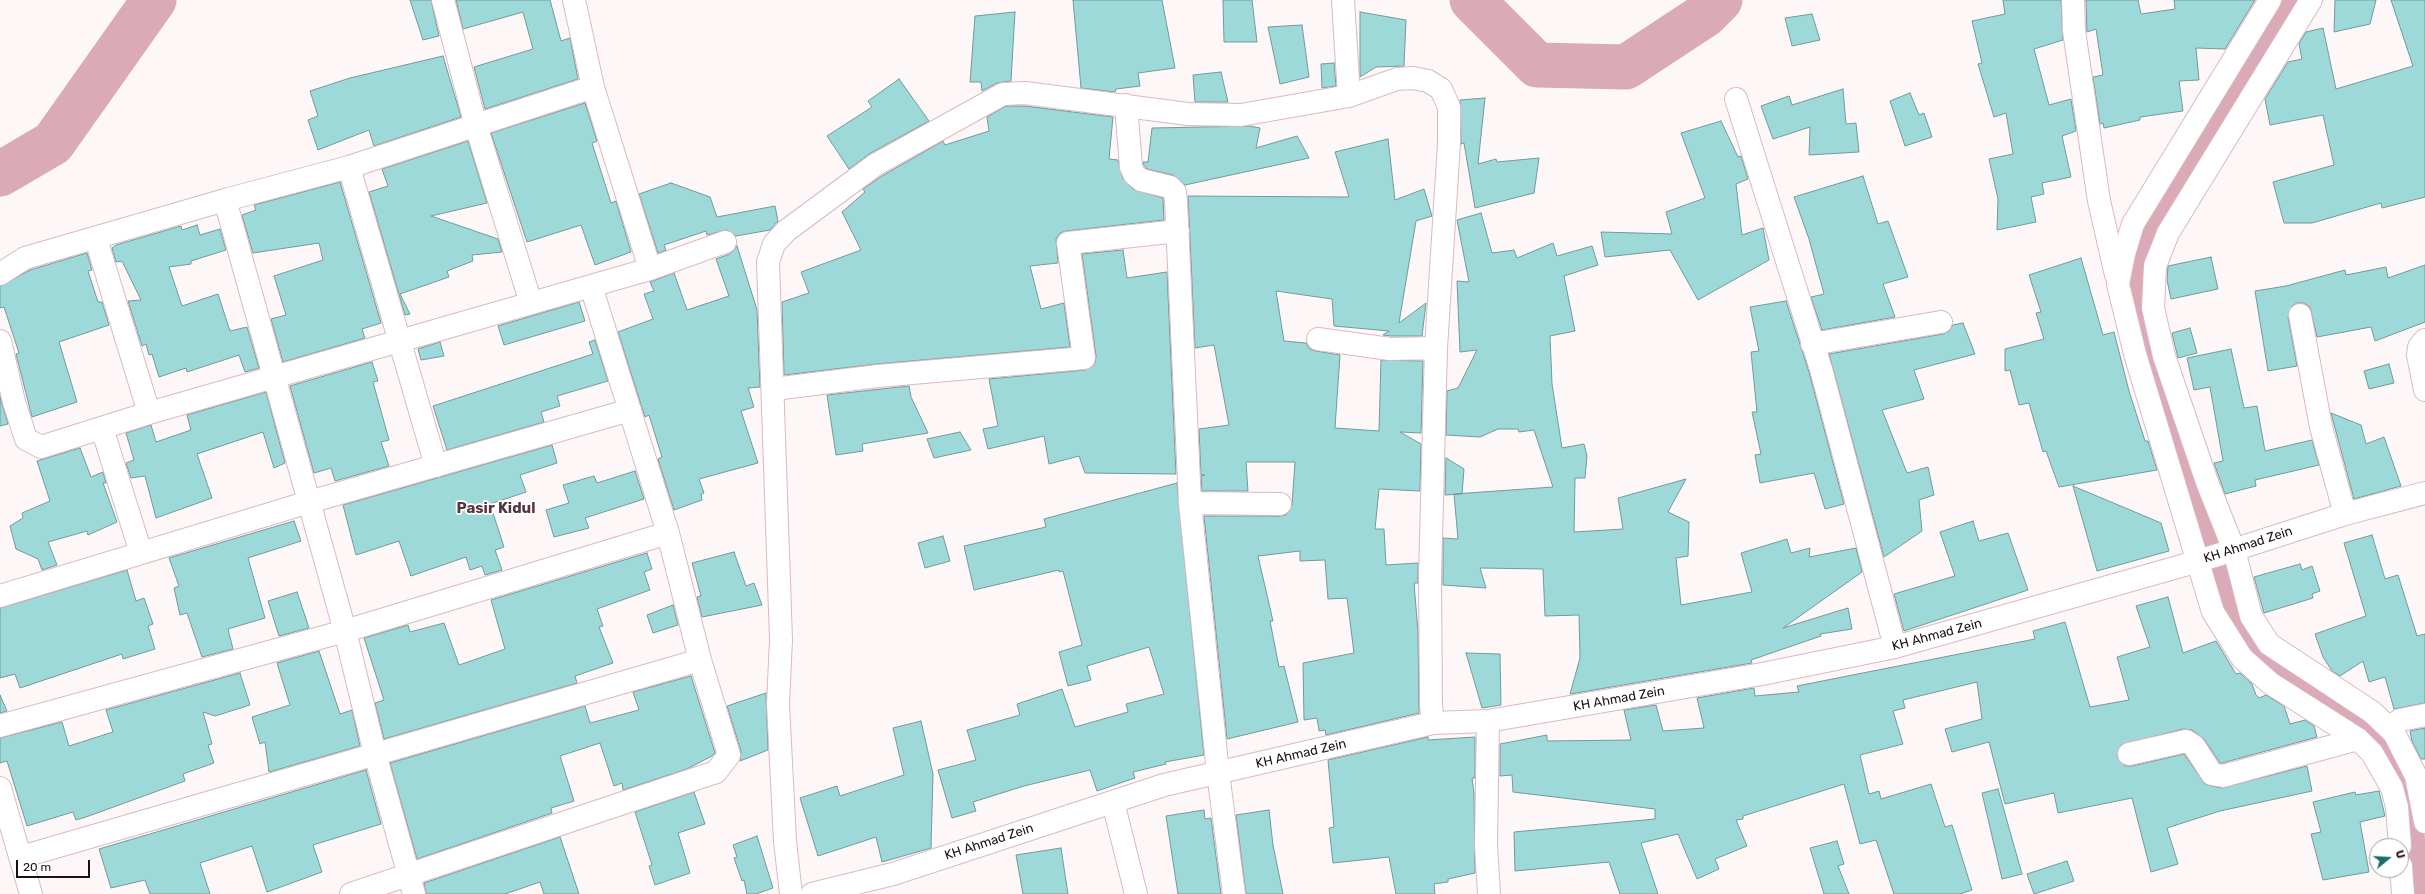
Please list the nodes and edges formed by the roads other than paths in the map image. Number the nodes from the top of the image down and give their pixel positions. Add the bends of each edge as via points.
1 (443, 0) edge
2 (574, 0) edge
3 (1343, 0) edge
4 (2073, 0) edge
5 (2270, 0) edge
6 (2311, 0) edge
7 (592, 87) junction
8 (1349, 96) junction
9 (1736, 99) dead end
10 (1126, 105) junction
11 (476, 126) junction
12 (349, 167) junction
13 (225, 200) junction
14 (1178, 232) junction
15 (96, 239) junction
16 (725, 242) dead end
17 (650, 269) junction
18 (0, 274) edge
19 (2118, 284) junction
20 (592, 286) junction
21 (531, 303) junction
22 (2300, 315) dead end
23 (1941, 322) dead end
24 (1318, 339) dead end
25 (2425, 340) edge
26 (0, 341) edge
27 (400, 343) junction
28 (1812, 344) junction
29 (1436, 348) junction
30 (274, 378) junction
31 (774, 389) junction
32 (2425, 390) edge
33 (630, 410) junction
34 (149, 413) junction
35 (102, 428) junction
36 (436, 466) junction
37 (2187, 473) junction
38 (2425, 492) edge
39 (309, 502) junction
40 (1190, 503) junction
41 (1280, 504) dead end
42 (2345, 514) junction
43 (668, 533) junction
44 (141, 553) junction
45 (2217, 555) junction
46 (0, 596) edge
47 (345, 630) junction
48 (1895, 647) junction
49 (700, 660) junction
50 (2425, 715) edge
51 (1488, 721) junction
52 (1433, 723) junction
53 (0, 726) edge
54 (2389, 727) junction
55 (2358, 739) junction
56 (375, 754) junction
57 (2130, 754) dead end
58 (1218, 773) junction
59 (0, 788) edge
60 (1113, 802) junction
61 (2425, 822) edge
62 (2399, 838) edge
63 (21, 857) junction
64 (2402, 878) edge
65 (411, 885) edge
66 (31, 894) edge
67 (351, 894) edge
68 (791, 894) edge
69 (812, 894) edge
70 (1136, 894) edge
71 (1234, 894) edge
72 (1489, 894) edge
73 (2403, 894) edge

1 - 11 street
2 - 7 street
3 - 8 street
4 - 19 street via 2074,31 2099,201
5 - 19 street via 2133,224
6 - 37 street via 2168,233 2155,266 2153,308
7 - 11 street
7 - 17 street
8 - 10 street via 1241,115 1188,114
8 - 29 street via 1397,80 1413,78 1428,81 1441,89 1449,107 1450,143
9 - 28 street
10 - 14 street via 1131,167 1141,180 1162,183 1174,192
10 - 31 street via 1025,93 1004,94 875,165 786,231 774,244 768,262
11 - 12 street
11 - 21 street
12 - 13 street
12 - 27 street
13 - 15 street
13 - 30 street
14 - 31 street via 1068,243 1084,358 878,376
14 - 40 street
15 - 18 street via 25,258
15 - 34 street
16 - 17 street
17 - 20 street
19 - 37 street via 2135,354
20 - 21 street
20 - 33 street
21 - 27 street
22 - 42 street via 2321,427
23 - 28 street
24 - 29 street via 1390,349
25 - 32 street via 2419,347 2418,355
26 - 35 street via 14,402 26,439 41,447
27 - 30 street
27 - 36 street
28 - 48 street
29 - 52 street via 1430,576
30 - 34 street
30 - 39 street
31 - 68 street via 781,640 778,704 785,841
33 - 36 street
33 - 43 street
34 - 35 street
35 - 44 street
36 - 39 street
37 - 45 street
37 - 45 street
38 - 42 street, KH Ahmad Zein
39 - 44 street
39 - 47 street
40 - 41 street
40 - 58 street
42 - 45 street, KH Ahmad Zein
43 - 47 street
43 - 49 street
44 - 46 street
45 - 48 street, KH Ahmad Zein
45 - 54 street via 2269,644 2341,690
45 - 55 street via 2213,612 2242,658 2270,683
47 - 53 street
47 - 56 street
48 - 51 street, KH Ahmad Zein via 1762,674
49 - 56 street
49 - 65 street via 728,755 716,772
50 - 54 street via 2400,720
51 - 52 street, KH Ahmad Zein
51 - 72 street via 1486,845
52 - 58 street, KH Ahmad Zein
54 - 61 street via 2404,750 2416,776
55 - 57 street via 2223,776 2212,774 2194,746 2186,741
55 - 62 street via 2372,754 2392,788 2397,807
56 - 63 street
56 - 65 street
58 - 60 street, KH Ahmad Zein via 1164,785
58 - 71 street
59 - 63 street
60 - 69 street, KH Ahmad Zein via 893,874
60 - 70 street
63 - 66 street
64 - 73 street
65 - 67 street

